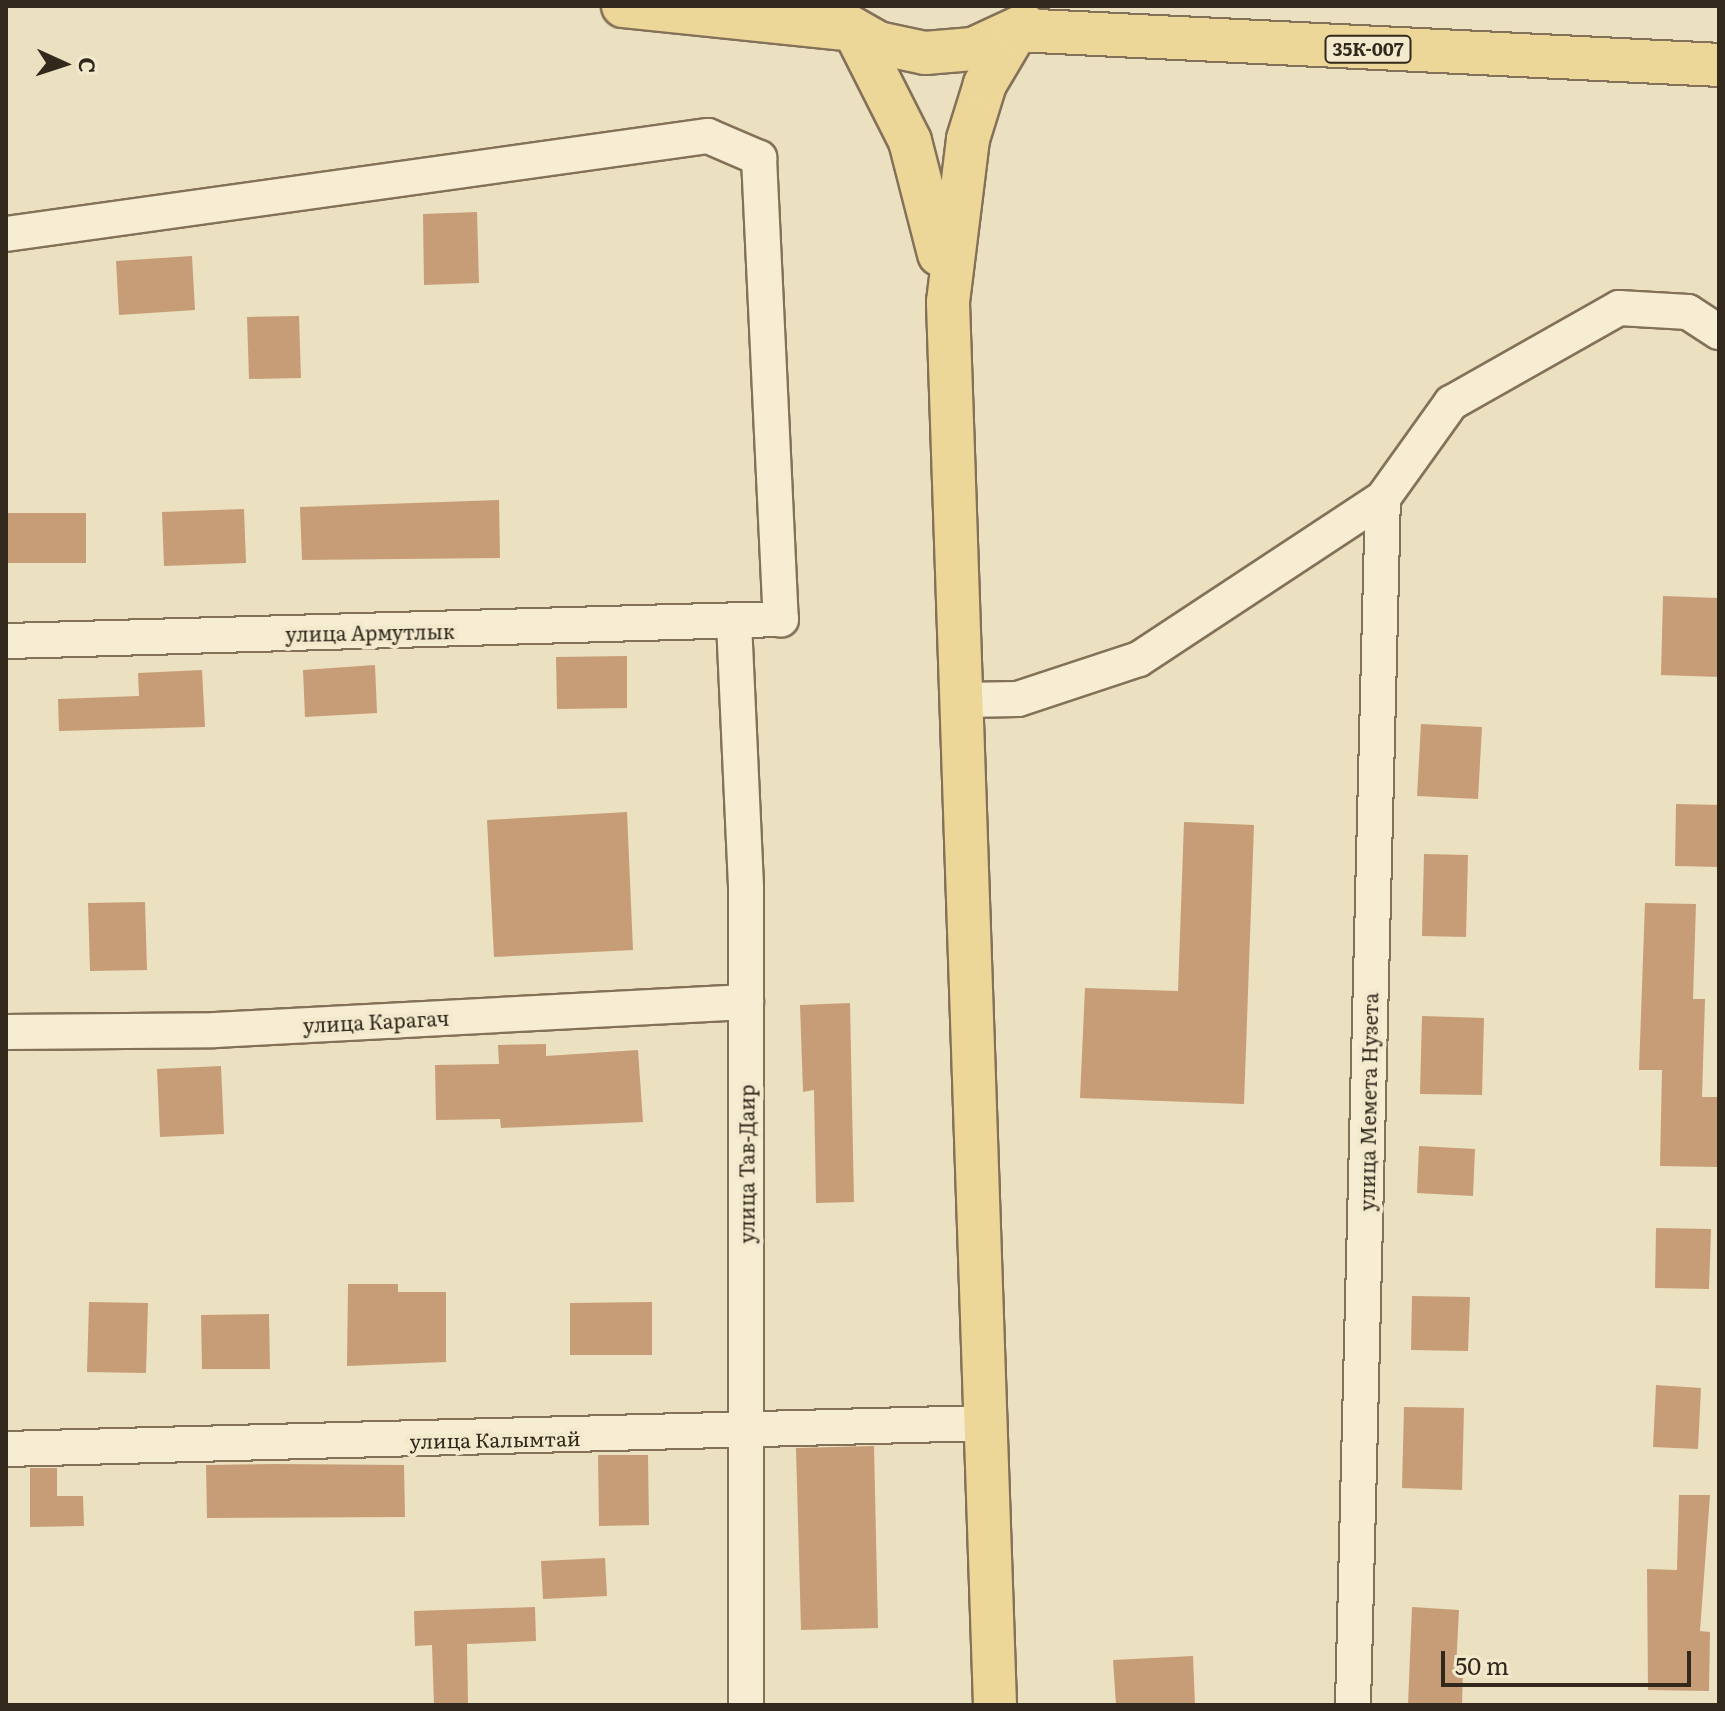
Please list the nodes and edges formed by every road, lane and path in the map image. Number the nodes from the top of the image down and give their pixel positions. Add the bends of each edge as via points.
1 (623, 6) edge
2 (838, 18) edge
3 (1032, 18) edge
4 (1719, 65) edge
5 (6, 234) edge
6 (948, 302) junction
7 (1719, 332) edge
8 (1383, 498) junction
9 (734, 622) junction
10 (6, 641) edge
11 (962, 700) junction
12 (746, 1002) junction
13 (6, 1032) edge
14 (984, 1423) junction
15 (745, 1433) junction
16 (6, 1449) edge
17 (746, 1705) edge
18 (995, 1705) edge
19 (1353, 1705) edge

1 - 2 main road
2 - 3 main road via 878,43 925,53 973,49
2 - 6 main road via 910,141 931,205
3 - 4 main road, 35К-007
3 - 6 main road via 985,84 968,139
5 - 9 street, улица Армутлык via 708,136 759,158 781,619
6 - 11 main road
7 - 8 street via 1688,312 1619,308 1451,403
8 - 11 street via 1139,659 1018,699
8 - 19 street, улица Мемета Нузета
9 - 10 street, улица Армутлык
9 - 12 street, улица Тав-Даир
11 - 14 main road
12 - 13 street, улица Карагач via 215,1030
12 - 15 street, улица Тав-Даир
14 - 15 street, улица Калымтай
14 - 18 main road
15 - 16 street, улица Калымтай
15 - 17 street, улица Тав-Даир

